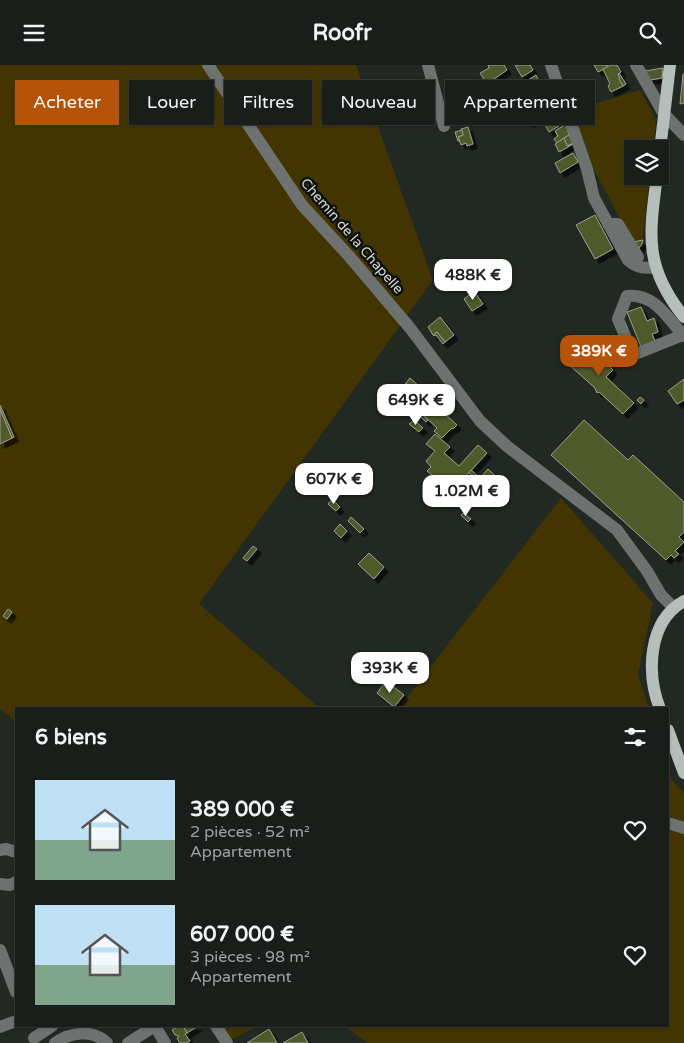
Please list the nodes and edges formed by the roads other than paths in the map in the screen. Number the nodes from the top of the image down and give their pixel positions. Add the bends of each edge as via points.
1 (208, 65) edge
2 (428, 65) edge
3 (551, 65) edge
4 (636, 65) edge
5 (670, 65) edge
6 (664, 114) junction
7 (444, 126) dead end
8 (684, 135) edge
9 (661, 140) edge
10 (656, 185) edge
11 (608, 224) junction
12 (638, 257) dead end
13 (655, 267) junction
14 (684, 317) edge
15 (684, 336) edge
16 (678, 604) edge
17 (660, 707) edge
18 (669, 733) edge
19 (684, 773) edge
20 (669, 823) edge
21 (684, 828) edge
22 (0, 850) edge
23 (15, 852) edge
24 (15, 882) edge
25 (0, 884) edge
26 (0, 950) edge
27 (15, 989) edge
28 (15, 1021) edge
29 (0, 1027) edge
30 (50, 1027) edge
31 (153, 1027) edge
32 (156, 1027) edge
33 (217, 1027) edge
34 (33, 1036) edge
35 (55, 1043) edge
36 (107, 1043) edge
37 (128, 1043) edge
38 (165, 1043) edge
39 (227, 1043) edge

1 - 16 street, Chemin de la Chapelle via 302,205 410,328 480,421 508,447 617,530 661,595
2 - 7 street
3 - 11 street via 594,198
4 - 6 street
5 - 6 main road
6 - 8 street
6 - 9 main road
10 - 13 main road via 650,233
11 - 12 street via 618,224
11 - 13 street via 633,265 648,269
13 - 14 main road via 662,285
15 - 15 street via 655,303 637,295 627,296 618,319 633,355
16 - 17 main road via 660,628 652,655 652,676
18 - 19 main road
20 - 21 street
22 - 23 street
24 - 25 street
26 - 27 street
28 - 29 street
30 - 34 street
31 - 37 street
32 - 38 street
33 - 39 street
35 - 36 street via 63,1037 86,1033 101,1037

